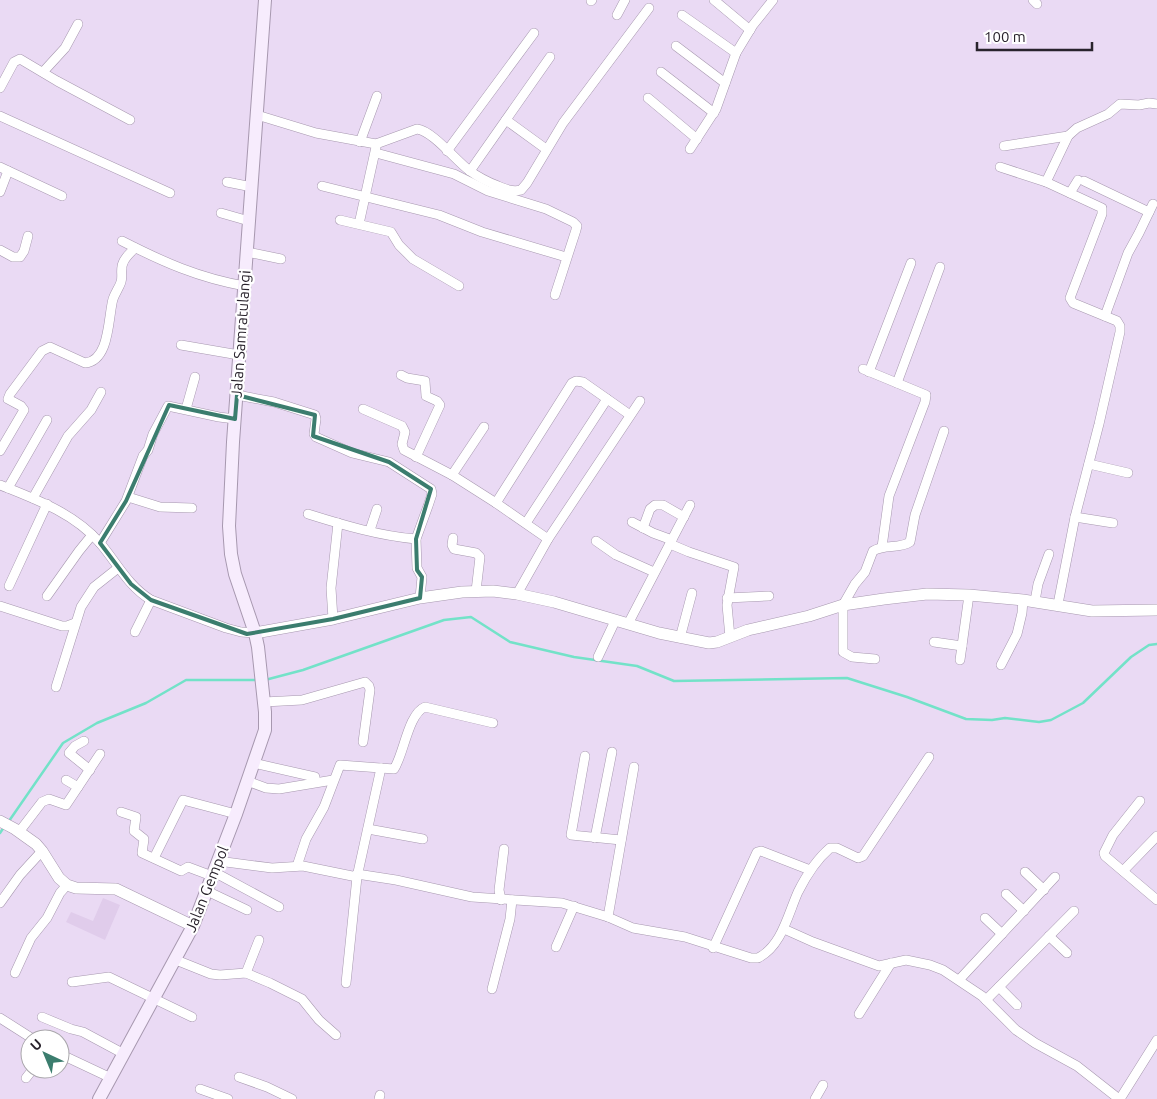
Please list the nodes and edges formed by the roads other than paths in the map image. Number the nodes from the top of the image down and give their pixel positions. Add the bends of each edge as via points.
1 (266, 0) edge
2 (625, 0) edge
3 (714, 0) edge
4 (767, 2) edge
5 (649, 8) dead end
6 (617, 15) dead end
7 (682, 15) dead end
8 (78, 24) dead end
9 (750, 30) junction
10 (534, 33) dead end
11 (676, 46) dead end
12 (736, 53) junction
13 (550, 57) dead end
14 (43, 72) junction
15 (661, 72) dead end
16 (724, 83) junction
17 (0, 88) edge
18 (377, 96) dead end
19 (648, 98) dead end
20 (1157, 104) edge
21 (714, 113) junction
22 (257, 115) junction
23 (0, 116) edge
24 (130, 120) dead end
25 (506, 120) junction
26 (1068, 136) junction
27 (697, 139) junction
28 (360, 142) junction
29 (1004, 146) dead end
30 (376, 148) junction
31 (546, 149) junction
32 (690, 149) dead end
33 (447, 151) junction
34 (1000, 167) dead end
35 (4, 169) edge
36 (470, 171) junction
37 (227, 182) dead end
38 (1046, 182) junction
39 (322, 186) dead end
40 (252, 187) junction
41 (0, 192) edge
42 (170, 193) dead end
43 (1070, 193) junction
44 (62, 196) dead end
45 (365, 196) junction
46 (221, 214) dead end
47 (340, 220) dead end
48 (249, 221) junction
49 (359, 224) junction
50 (28, 236) dead end
51 (122, 241) dead end
52 (135, 248) junction
53 (0, 250) edge
54 (247, 252) junction
55 (566, 257) junction
56 (281, 259) dead end
57 (911, 263) dead end
58 (940, 267) dead end
59 (245, 286) junction
60 (459, 286) dead end
61 (555, 294) dead end
62 (1105, 316) junction
63 (181, 345) dead end
64 (240, 355) junction
65 (401, 375) dead end
66 (195, 377) dead end
67 (897, 383) junction
68 (101, 392) dead end
69 (237, 395) junction
70 (607, 399) junction
71 (640, 401) dead end
72 (186, 409) junction
73 (363, 409) dead end
74 (630, 415) junction
75 (235, 418) junction
76 (48, 420) dead end
77 (484, 427) dead end
78 (944, 431) dead end
79 (0, 452) edge
80 (416, 457) junction
81 (1089, 464) junction
82 (1128, 473) dead end
83 (452, 475) junction
84 (4, 486) edge
85 (128, 497) junction
86 (34, 498) junction
87 (496, 503) junction
88 (46, 504) junction
89 (690, 505) dead end
90 (192, 508) dead end
91 (377, 509) dead end
92 (308, 514) dead end
93 (1075, 516) junction
94 (684, 517) junction
95 (632, 522) dead end
96 (338, 523) junction
97 (526, 523) junction
98 (1113, 523) dead end
99 (643, 528) junction
100 (370, 530) junction
101 (92, 535) junction
102 (453, 538) dead end
103 (416, 539) junction
104 (548, 539) junction
105 (596, 541) dead end
106 (671, 542) junction
107 (100, 543) junction
108 (882, 547) junction
109 (1049, 554) dead end
110 (118, 568) junction
111 (654, 572) junction
112 (9, 586) dead end
113 (476, 592) junction
114 (692, 593) dead end
115 (517, 594) junction
116 (969, 595) junction
117 (47, 596) dead end
118 (770, 596) dead end
119 (420, 598) junction
120 (728, 598) junction
121 (151, 600) junction
122 (1023, 600) junction
123 (1035, 601) junction
124 (1058, 604) junction
125 (0, 606) edge
126 (843, 606) junction
127 (1157, 610) edge
128 (333, 620) junction
129 (615, 621) junction
130 (76, 623) junction
131 (628, 624) junction
132 (135, 632) dead end
133 (255, 633) junction
134 (730, 637) junction
135 (680, 638) junction
136 (934, 642) dead end
137 (962, 646) junction
138 (598, 657) dead end
139 (875, 659) dead end
140 (960, 660) dead end
141 (260, 664) joint
142 (1001, 665) dead end
143 (56, 687) dead end
144 (264, 702) junction
145 (493, 723) dead end
146 (84, 741) dead end
147 (363, 742) dead end
148 (612, 752) dead end
149 (100, 754) dead end
150 (585, 756) dead end
151 (929, 757) dead end
152 (253, 763) junction
153 (634, 767) dead end
154 (381, 768) junction
155 (90, 770) junction
156 (315, 777) dead end
157 (66, 780) dead end
158 (333, 780) junction
159 (247, 781) junction
160 (78, 787) junction
161 (1140, 801) dead end
162 (121, 812) dead end
163 (236, 814) junction
164 (0, 821) edge
165 (368, 830) junction
166 (17, 831) junction
167 (1157, 836) edge
168 (423, 838) dead end
169 (596, 838) junction
170 (621, 840) junction
171 (504, 849) dead end
172 (42, 851) junction
173 (154, 858) junction
174 (298, 866) junction
175 (215, 870) junction
176 (810, 870) junction
177 (1123, 871) junction
178 (1025, 872) dead end
179 (357, 875) junction
180 (1055, 877) dead end
181 (67, 885) junction
182 (1044, 890) junction
183 (207, 891) junction
184 (1006, 894) dead end
185 (501, 900) junction
186 (512, 900) junction
187 (1157, 900) edge
188 (0, 903) edge
189 (574, 906) junction
190 (279, 907) dead end
191 (247, 910) dead end
192 (1024, 911) junction
193 (1074, 911) dead end
194 (608, 917) junction
195 (985, 918) dead end
196 (193, 926) junction
197 (784, 929) junction
198 (1002, 934) junction
199 (1049, 936) junction
200 (259, 940) dead end
201 (556, 947) dead end
202 (713, 948) junction
203 (1067, 954) dead end
204 (176, 960) junction
205 (891, 963) junction
206 (15, 973) dead end
207 (246, 973) junction
208 (960, 980) junction
209 (72, 982) dead end
210 (346, 983) dead end
211 (999, 987) junction
212 (492, 989) dead end
213 (155, 998) junction
214 (986, 1000) junction
215 (1017, 1005) dead end
216 (859, 1014) dead end
217 (42, 1017) dead end
218 (192, 1017) dead end
219 (0, 1018) edge
220 (20, 1031) edge
221 (336, 1035) dead end
222 (1157, 1040) edge
223 (124, 1054) junction
224 (70, 1059) edge
225 (239, 1077) dead end
226 (111, 1078) junction
227 (823, 1085) dead end
228 (200, 1089) dead end
229 (99, 1099) edge
230 (228, 1099) edge
231 (292, 1099) edge
232 (815, 1099) edge
233 (1120, 1099) edge

1 - 22 main road, Jalan Samratulangi
2 - 6 street
3 - 9 street
4 - 9 street
5 - 31 street
7 - 12 street
8 - 14 street via 65,48
9 - 12 street
10 - 33 street
11 - 16 street
12 - 16 street
13 - 25 street
14 - 17 street via 18,59
14 - 24 street
15 - 21 street
16 - 21 street
18 - 28 street
19 - 27 street
20 - 26 street via 1120,104
21 - 27 street
22 - 28 street
22 - 40 main road, Jalan Samratulangi
23 - 42 street
25 - 31 street
25 - 36 street
26 - 29 street
26 - 38 street
27 - 32 street
28 - 30 street
30 - 33 street via 422,130
30 - 45 street
30 - 55 street via 546,208 573,222 577,226
31 - 36 street via 520,190 508,190
33 - 36 street
34 - 38 street
35 - 41 street
35 - 44 street
37 - 40 street
38 - 43 street
39 - 45 street
40 - 48 main road, Jalan Samratulangi
43 - 62 street via 1103,210 1070,298 1072,303
43 - 62 street via 1081,180 1151,208 1128,253
45 - 49 street
45 - 55 street via 439,215 482,232
46 - 48 street
47 - 49 street
48 - 54 main road, Jalan Samratulangi
49 - 60 street via 391,232 413,259
50 - 53 street via 20,257
51 - 52 street
52 - 59 street via 185,271
52 - 79 street via 122,266 121,283 113,298 102,351 90,363 85,363 50,347 42,351 10,394 8,399 24,410
54 - 56 street
54 - 59 main road, Jalan Samratulangi
55 - 61 street
57 - 67 street via 866,370
58 - 67 street
59 - 64 main road, Jalan Samratulangi
62 - 81 street via 1119,323 1120,332
63 - 64 street
64 - 69 main road, Jalan Samratulangi
65 - 80 street via 426,382 426,396 440,405
66 - 72 street
67 - 108 street via 926,395 890,496
68 - 86 street via 91,410 68,436
69 - 75 main road, Jalan Samratulangi
69 - 103 street via 315,415 315,436 352,452 389,462 429,488 432,494
70 - 74 street
70 - 87 street via 582,382 572,383
70 - 97 street
71 - 74 street
72 - 75 street
72 - 85 street via 168,406 143,456
73 - 80 street via 402,426 405,432 402,447
74 - 104 street
75 - 133 main road, Jalan Samratulangi via 230,484 231,554
76 - 84 street
77 - 83 street
78 - 108 street via 915,515 910,542
80 - 83 street
81 - 82 street
81 - 93 street
83 - 87 street
84 - 86 street
85 - 90 street via 160,507
85 - 107 street
86 - 88 street
87 - 97 street
88 - 101 street via 76,521
88 - 112 street
89 - 94 street
91 - 100 street
92 - 96 street
93 - 98 street
93 - 124 street
94 - 99 street via 663,505 655,505 650,509
94 - 106 street
95 - 99 street
96 - 100 street
96 - 128 street via 331,588
97 - 104 street
99 - 106 street
100 - 103 street
101 - 107 street
101 - 117 street
102 - 113 street via 454,549 476,553 480,557
103 - 119 street via 417,568 422,577
104 - 115 street
105 - 111 street via 616,555
106 - 111 street
106 - 120 street via 689,552 734,567
107 - 110 street
108 - 126 street via 871,554 865,572
109 - 123 street
110 - 121 street via 138,591
110 - 130 street via 94,587
111 - 131 street
113 - 115 street
113 - 119 street
114 - 135 street
115 - 129 street
116 - 122 street
116 - 126 street via 927,594
116 - 137 street
118 - 120 street
119 - 128 street
120 - 134 street
121 - 132 street
121 - 133 street via 226,628
122 - 123 street
122 - 142 street via 1017,634
123 - 124 street
124 - 127 street via 1092,611
125 - 130 street via 62,626
126 - 134 street
126 - 139 street via 843,652 852,657
128 - 133 street
129 - 131 street
129 - 138 street
130 - 143 street
131 - 135 street
133 - 141 main road, Jalan Samratulangi
134 - 135 street via 717,642
136 - 137 street
137 - 140 street
141 - 144 main road, Jalan Gempol
144 - 147 street via 302,700 365,682 370,690
144 - 152 main road, Jalan Gempol via 265,730
145 - 154 street via 422,708 408,733 396,767 392,770
146 - 155 street via 69,753
148 - 169 street
149 - 155 street
150 - 169 street via 571,835
151 - 176 street via 863,856 858,858 830,848
152 - 156 street
152 - 159 main road, Jalan Gempol
153 - 170 street
154 - 158 street via 340,765
154 - 165 street
155 - 160 street
157 - 160 street
158 - 159 street via 279,789
158 - 174 street via 324,807 306,839
159 - 163 main road, Jalan Gempol
160 - 166 street via 66,805 49,799 42,802
161 - 177 street via 1104,851 1105,856
162 - 173 street via 136,817 134,831 144,839 141,852
163 - 173 street via 183,800
163 - 175 main road, Jalan Gempol
164 - 166 street
165 - 168 street
165 - 179 street
166 - 172 street
167 - 177 street
169 - 170 street
170 - 194 street
171 - 185 street via 499,890
172 - 181 street
172 - 188 street
173 - 175 street via 181,871 188,867
174 - 175 street
174 - 179 street
175 - 183 main road, Jalan Gempol
175 - 190 street
176 - 197 street
176 - 202 street via 762,851 757,852
177 - 187 street
178 - 182 street
179 - 185 street
179 - 210 street
180 - 182 street
181 - 196 street via 116,889
181 - 206 street via 31,938
182 - 192 street
183 - 191 street
183 - 196 main road, Jalan Gempol
184 - 192 street
185 - 186 street
186 - 189 street
186 - 212 street
189 - 194 street
189 - 201 street
192 - 198 street
193 - 199 street
194 - 202 street via 633,928 685,937
195 - 198 street
196 - 204 main road, Jalan Gempol
197 - 202 street via 758,958
197 - 205 street via 879,966
198 - 208 street
199 - 203 street
199 - 211 street
200 - 207 street
204 - 207 street via 211,974
204 - 213 main road, Jalan Gempol
205 - 208 street via 906,960 930,965
205 - 216 street
207 - 221 street via 298,996
208 - 214 street
209 - 213 street via 110,977
211 - 214 street
211 - 215 street
213 - 218 street
213 - 223 main road, Jalan Gempol
214 - 233 street via 1016,1030 1077,1066
217 - 223 street via 83,1032
219 - 220 street
222 - 233 street
223 - 226 main road, Jalan Gempol
224 - 226 street
225 - 231 street
226 - 229 main road, Jalan Gempol
227 - 232 street
228 - 230 street

